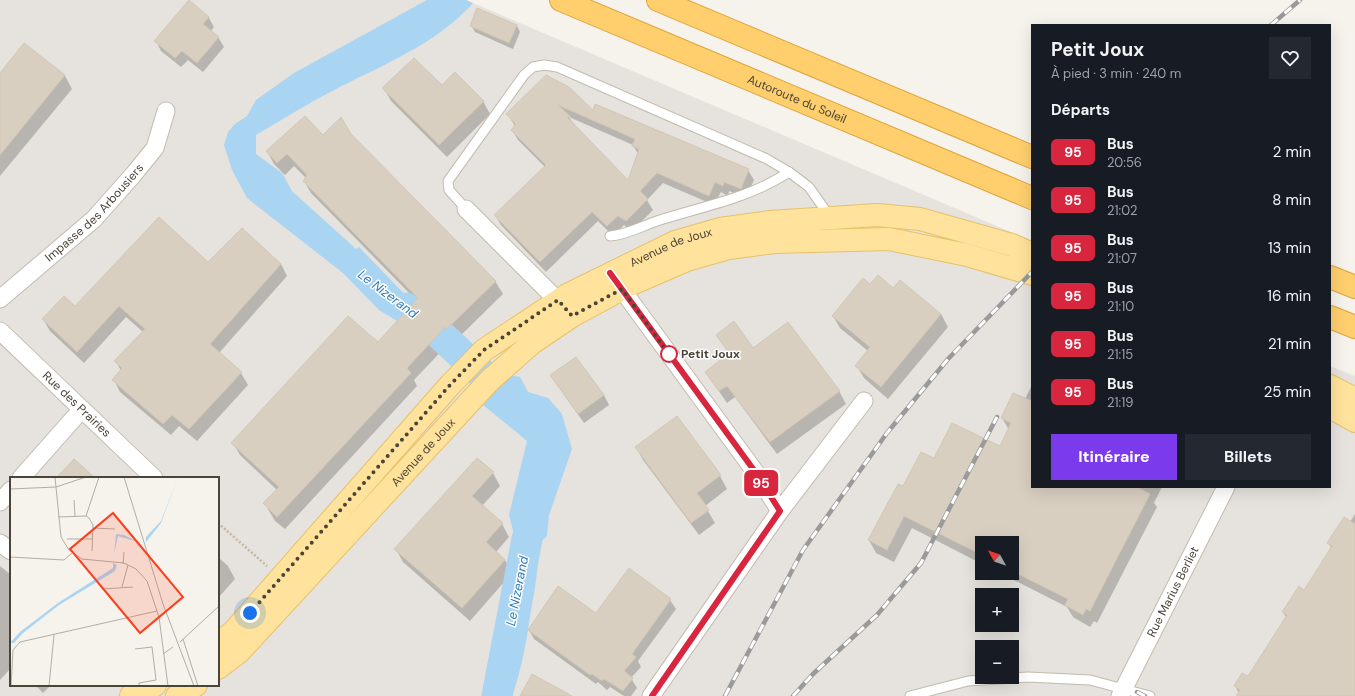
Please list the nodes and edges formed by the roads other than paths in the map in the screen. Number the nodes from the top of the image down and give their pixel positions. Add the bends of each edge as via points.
1 (561, 0) edge
2 (658, 0) edge
3 (166, 111) dead end
4 (1031, 157) edge
5 (789, 172) junction
6 (1031, 198) edge
7 (466, 209) joint
8 (831, 229) junction
9 (610, 236) dead end
10 (1031, 254) edge
11 (1031, 274) edge
12 (1331, 277) edge
13 (616, 281) junction
14 (1355, 287) edge
15 (0, 299) edge
16 (565, 308) junction
17 (1331, 317) edge
18 (1355, 327) edge
19 (0, 331) edge
20 (1331, 387) edge
21 (1355, 399) edge
22 (864, 401) dead end
23 (1331, 408) edge
24 (82, 409) junction
25 (1355, 421) edge
26 (22, 477) edge
27 (153, 477) edge
28 (1225, 488) edge
29 (10, 491) edge
30 (0, 502) edge
31 (780, 511) junction
32 (0, 543) edge
33 (10, 550) edge
34 (219, 643) edge
35 (219, 667) edge
36 (154, 686) edge
37 (194, 686) edge
38 (1121, 692) edge
39 (131, 696) edge
40 (177, 696) edge
41 (652, 696) edge
42 (910, 696) edge
43 (1150, 696) edge

1 - 6 highway, Autoroute du Soleil
2 - 4 highway
3 - 15 street, Impasse des Arbousiers via 155,148 128,181 94,219
5 - 7 lane via 767,159 632,99 556,67 544,65 533,67 524,75 448,181 449,190
5 - 8 lane via 809,187
5 - 9 lane via 770,185 745,196 672,216 618,236
7 - 16 street
8 - 10 main road, Avenue de Joux via 877,215 920,219 1012,245
8 - 11 main road, Avenue de Joux via 889,238 967,255
8 - 13 main road, Avenue de Joux via 774,242 729,248
12 - 14 highway
13 - 16 main road, Avenue de Joux
13 - 31 street
16 - 34 main road, Avenue de Joux via 484,350 450,385 234,631
16 - 35 main road, Avenue de Joux via 467,404 244,647
17 - 18 highway
19 - 24 street, Rue des Prairies
20 - 21 main road
22 - 31 street
23 - 25 main road
24 - 26 street
24 - 27 street, Rue des Prairies
28 - 38 street, Rue Marius Berliet
29 - 30 street
31 - 41 street
32 - 33 street
36 - 39 main road
37 - 40 main road
38 - 42 lane via 1090,680 1028,678 968,681
38 - 43 lane

